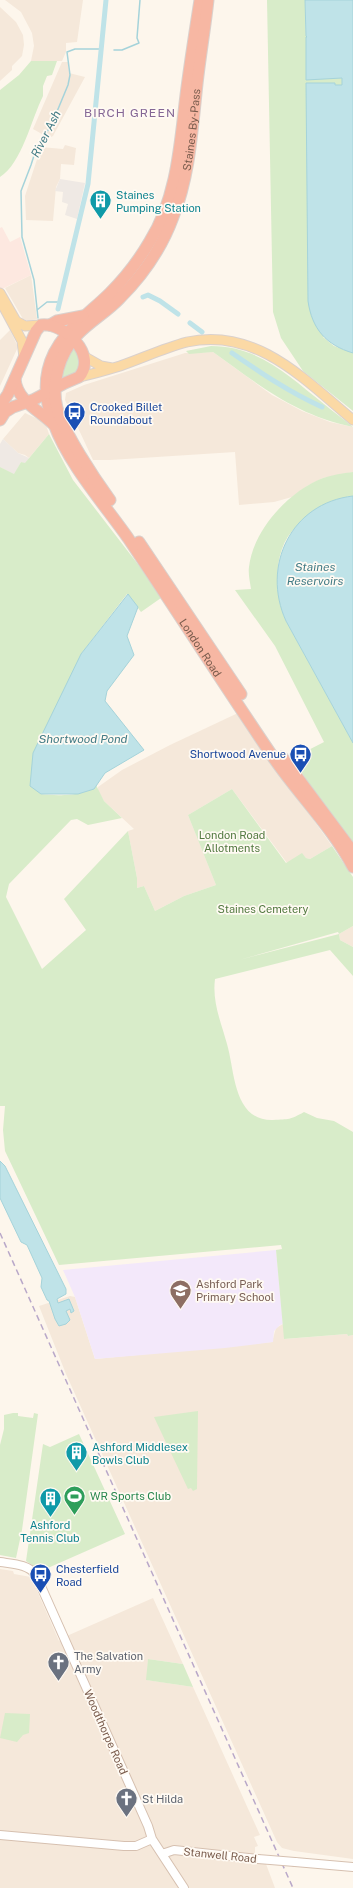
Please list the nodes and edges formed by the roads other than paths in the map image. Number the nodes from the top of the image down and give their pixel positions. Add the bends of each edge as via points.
1 (200, 0) edge
2 (208, 0) edge
3 (0, 294) edge
4 (0, 300) edge
5 (85, 321) junction
6 (45, 325) junction
7 (69, 337) junction
8 (83, 354) junction
9 (24, 357) junction
10 (113, 368) junction
11 (79, 377) junction
12 (15, 379) junction
13 (53, 388) junction
14 (28, 402) junction
15 (0, 406) edge
16 (0, 420) edge
17 (353, 420) edge
18 (54, 425) junction
19 (353, 852) edge
20 (353, 867) edge
21 (0, 1562) edge
22 (0, 1834) edge
23 (152, 1839) junction
24 (162, 1854) junction
25 (353, 1867) edge
26 (184, 1888) edge

1 - 5 highway, Staines By-Pass via 178,155 164,214 132,268
2 - 5 highway, Staines By-Pass via 189,153 173,218 157,251 140,276 120,299
3 - 6 main road via 22,325
4 - 9 main road via 22,340
5 - 6 highway via 57,321
5 - 7 highway, Staines By-Pass
5 - 8 highway
6 - 7 highway
6 - 9 highway via 38,328
7 - 8 highway
7 - 13 highway, Staines By-Pass via 50,362
8 - 10 main road via 101,366
8 - 11 highway via 85,366
9 - 12 highway
10 - 11 main road
10 - 17 main road via 164,349 196,341 222,340 242,343 278,360
11 - 13 highway
12 - 14 highway via 19,392
12 - 15 highway
13 - 14 highway
13 - 18 highway
13 - 19 highway via 61,417 102,489 205,638 278,751
14 - 16 highway via 9,409
14 - 18 highway
18 - 20 highway, London Road via 73,460 274,759 328,829
21 - 23 street, Woodthorpe Road via 30,1568 36,1575
22 - 23 street via 124,1846 136,1846
23 - 24 street
24 - 25 street, Stanwell Road, bridge via 174,1850
24 - 26 street

